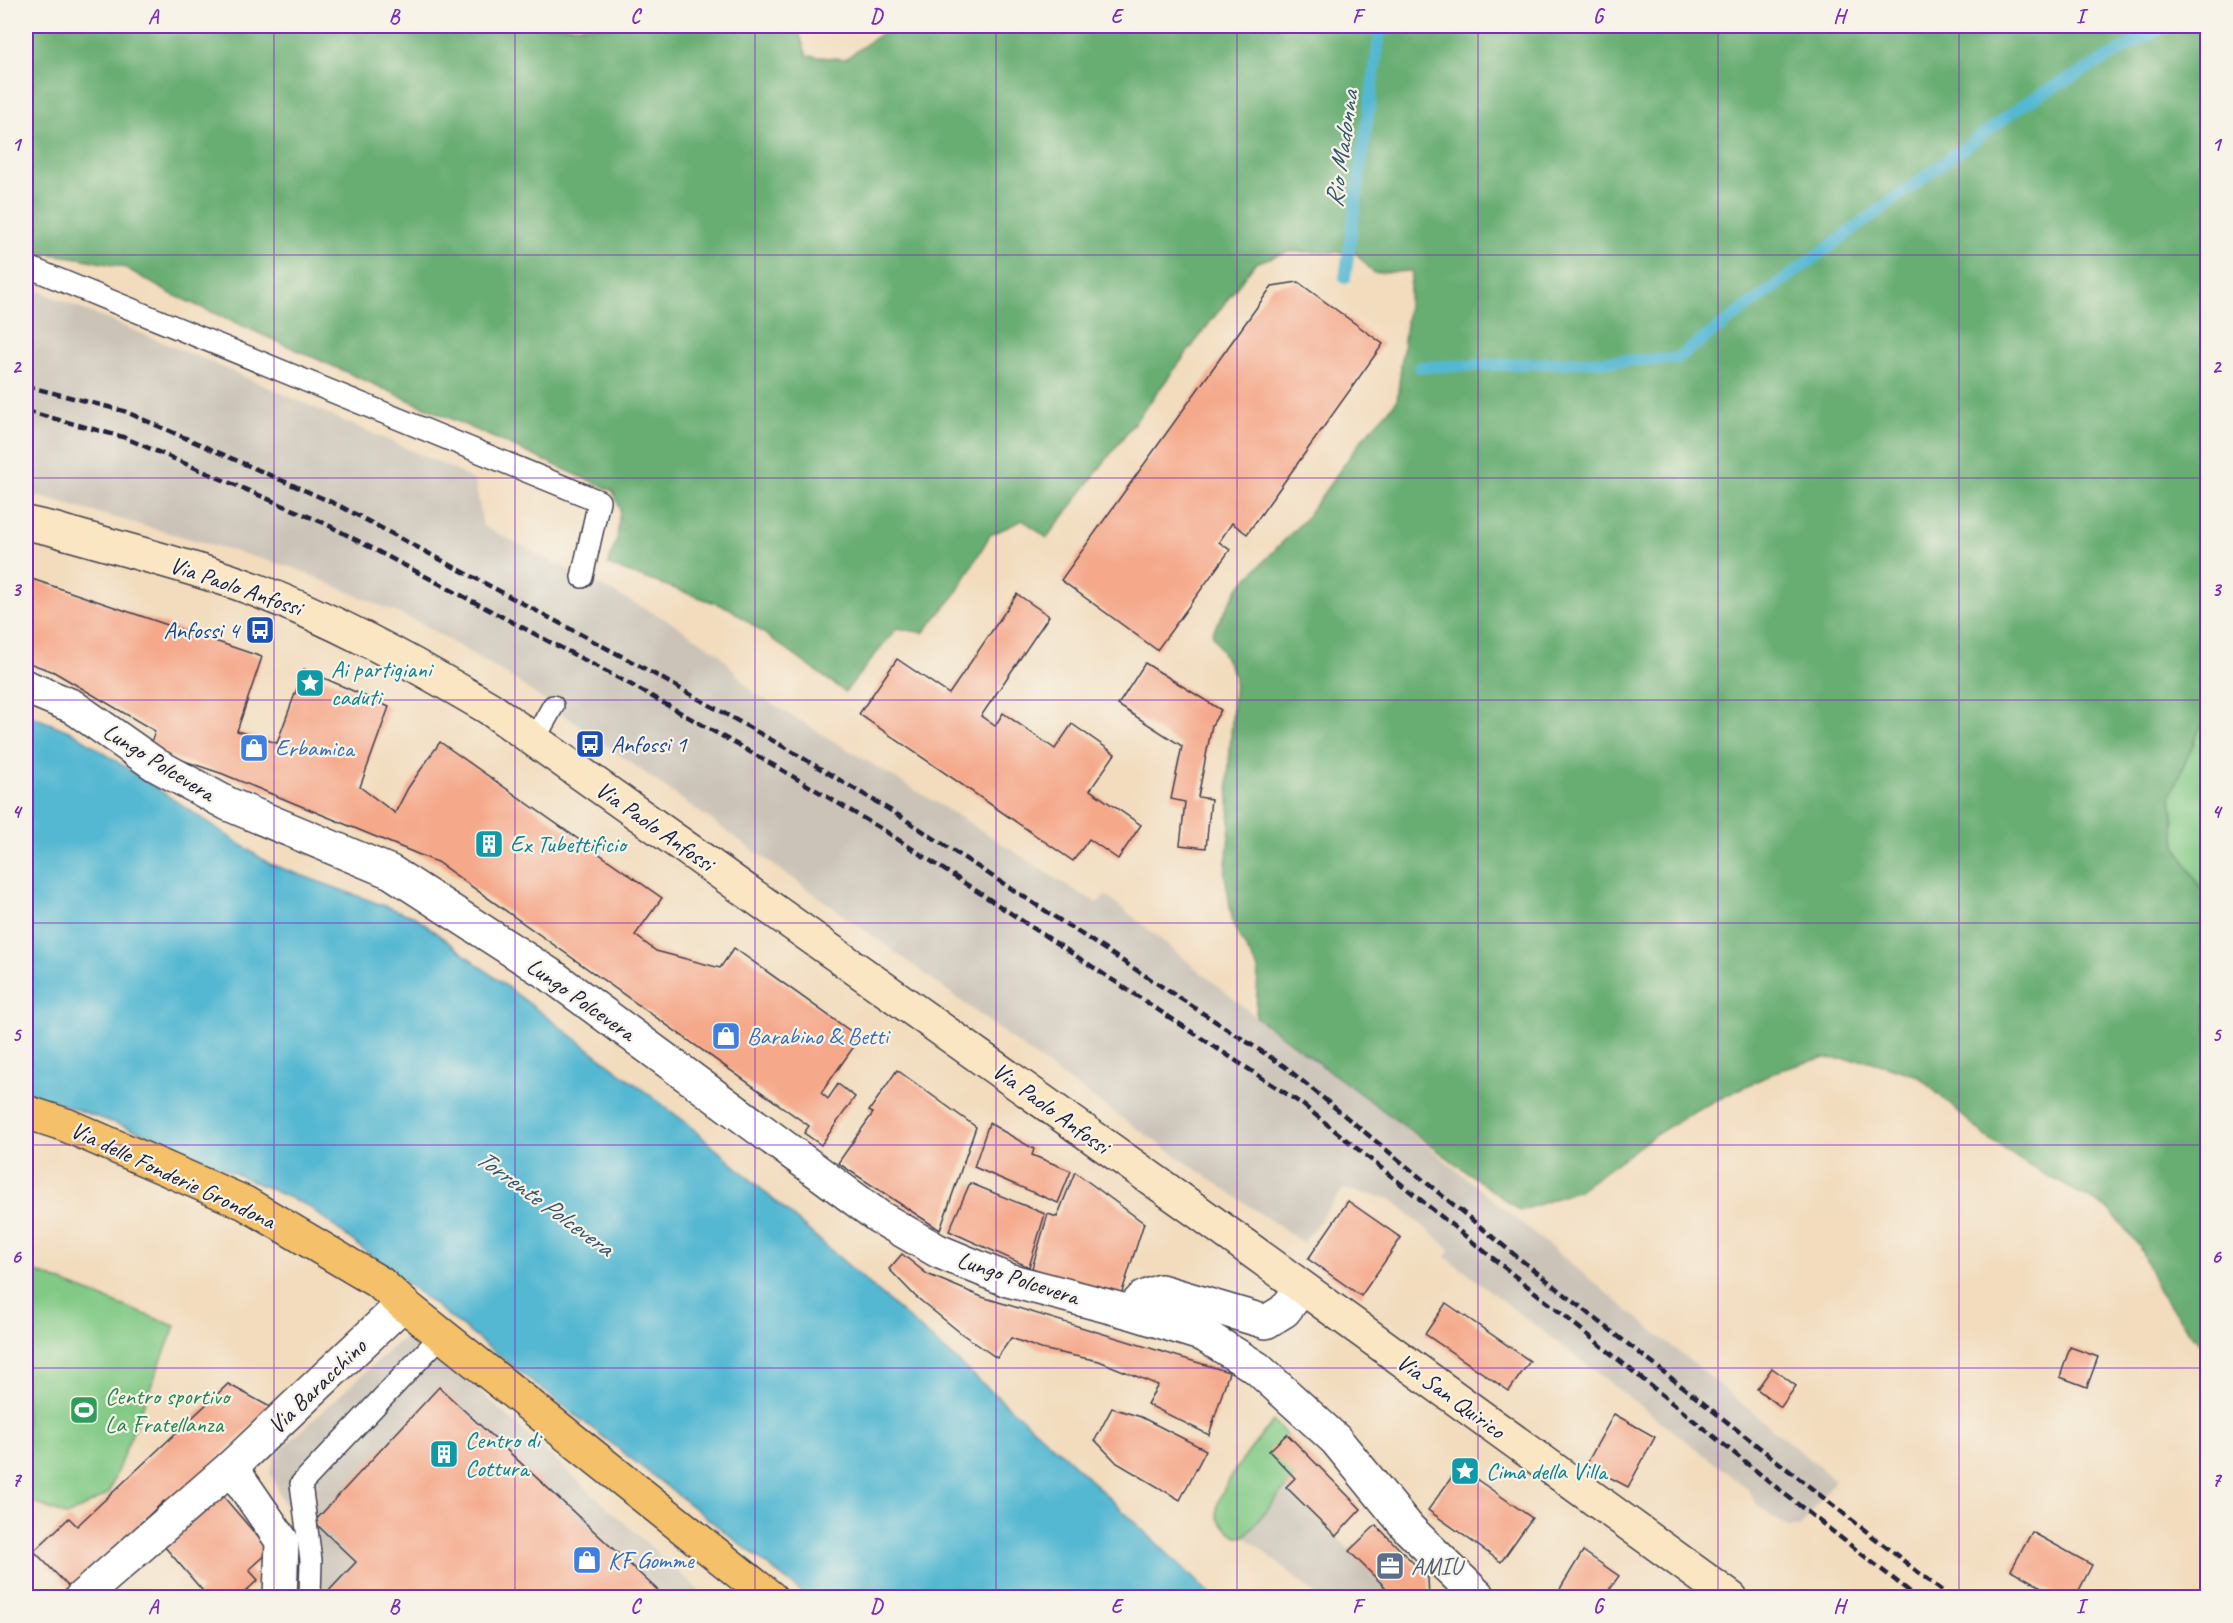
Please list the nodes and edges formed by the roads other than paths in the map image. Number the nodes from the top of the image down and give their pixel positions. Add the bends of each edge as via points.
1 (26, 266) edge
2 (26, 524) edge
3 (582, 577) dead end
4 (26, 687) edge
5 (553, 706) dead end
6 (534, 740) junction
7 (26, 1112) edge
8 (1201, 1214) joint
9 (1302, 1288) junction
10 (403, 1304) junction
11 (1130, 1312) junction
12 (442, 1335) junction
13 (231, 1467) junction
14 (81, 1598) edge
15 (280, 1598) edge
16 (310, 1598) edge
17 (771, 1598) edge
18 (1480, 1598) edge
19 (1731, 1598) edge

1 - 3 lane via 599,501
2 - 6 main road, Via Paolo Anfossi via 237,583 312,613 402,657 489,708
4 - 11 street, Lungo Polcevera via 72,706 156,765 228,804 391,872 552,976 879,1217 938,1251 1008,1280
5 - 6 lane
6 - 8 main road, Via Paolo Anfossi
7 - 10 main road, Via delle Fonderie Grondona via 66,1125 245,1203 380,1283
8 - 9 main road, Via San Quirico
9 - 11 street via 1284,1311 1266,1322 1161,1291 1143,1298
9 - 19 main road, Via San Quirico
10 - 12 main road, Via delle Fonderie Grondona
10 - 13 street, Via Baracchino
11 - 18 street, Lungo Polcevera via 1204,1335 1257,1368 1336,1440 1409,1529
12 - 16 lane via 301,1484 311,1560
12 - 17 main road, Via delle Fonderie Grondona
13 - 14 street, Via Baracchino
13 - 15 street via 282,1541

